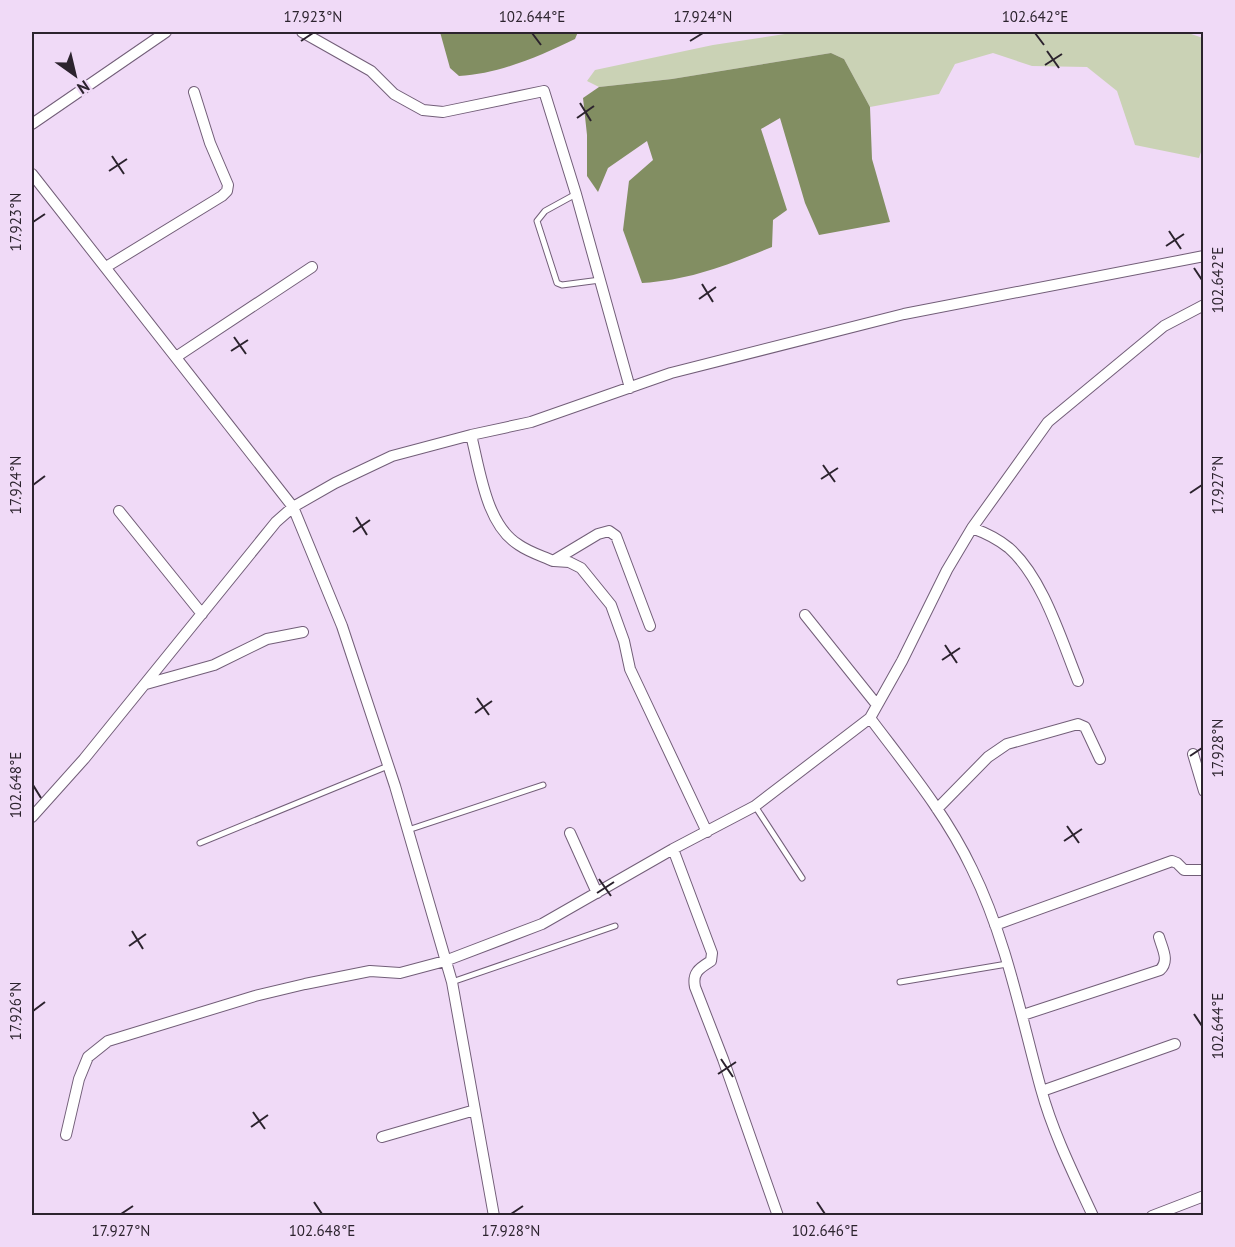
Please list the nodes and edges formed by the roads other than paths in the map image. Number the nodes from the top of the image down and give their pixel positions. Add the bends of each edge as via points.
1 (166, 32) edge
2 (302, 32) edge
3 (194, 92) dead end
4 (32, 124) edge
5 (32, 174) edge
6 (576, 194) junction
7 (1203, 256) edge
8 (106, 267) junction
9 (312, 267) dead end
10 (600, 280) junction
11 (1203, 305) edge
12 (176, 357) junction
13 (630, 388) junction
14 (471, 435) junction
15 (293, 507) junction
16 (119, 511) dead end
17 (972, 528) junction
18 (553, 561) junction
19 (202, 614) junction
20 (805, 615) dead end
21 (650, 626) dead end
22 (303, 632) dead end
23 (1078, 681) dead end
24 (145, 684) junction
25 (878, 705) junction
26 (870, 718) junction
27 (1193, 754) dead end
28 (1100, 759) dead end
29 (388, 766) junction
30 (543, 785) dead end
31 (1203, 791) edge
32 (755, 806) junction
33 (937, 809) junction
34 (32, 817) edge
35 (408, 830) junction
36 (570, 832) dead end
37 (707, 832) junction
38 (200, 843) dead end
39 (673, 849) junction
40 (1203, 870) edge
41 (802, 878) dead end
42 (597, 893) junction
43 (995, 925) junction
44 (615, 926) dead end
45 (1159, 937) dead end
46 (445, 961) junction
47 (1006, 964) junction
48 (452, 982) junction
49 (900, 982) dead end
50 (1023, 1015) junction
51 (1174, 1044) dead end
52 (1042, 1091) junction
53 (475, 1110) junction
54 (66, 1135) dead end
55 (382, 1137) dead end
56 (1203, 1196) edge
57 (494, 1215) edge
58 (778, 1215) edge
59 (1093, 1215) edge
60 (1152, 1215) edge

1 - 4 street
2 - 6 street via 371,71 394,94 423,110 443,112 544,92
3 - 8 street via 227,191
5 - 8 street
6 - 10 street
6 - 10 lane via 545,211 537,221 557,283
7 - 13 street via 904,314 671,373
8 - 12 street
9 - 12 street
10 - 13 street
11 - 17 street via 1164,326 1048,422
12 - 15 street
13 - 14 street via 531,422
14 - 15 street via 392,456
14 - 18 street via 499,526 518,544
15 - 19 street via 276,522
15 - 29 street via 342,626
16 - 19 street
17 - 23 street via 1011,549 1032,576
17 - 25 street
18 - 21 street via 609,531 616,536
18 - 37 street via 581,568 611,604 630,669
19 - 24 street
20 - 25 street
22 - 24 street via 267,639 214,665
24 - 34 street
25 - 26 street
26 - 32 street
26 - 33 street
27 - 31 street
28 - 33 street via 1085,727 1078,724 1007,744 988,757
29 - 35 street
29 - 38 lane
30 - 35 lane
32 - 37 street
32 - 41 lane
33 - 43 street via 972,868
35 - 46 street
36 - 42 street
37 - 39 street
39 - 42 street
39 - 58 street via 712,953 711,961 693,978 695,987
40 - 43 street via 1184,870 1172,861
42 - 46 street via 542,924
43 - 47 street
44 - 48 lane
45 - 50 street via 1166,961 1160,970
46 - 48 street
46 - 54 street via 400,973 370,971 305,984 108,1041 88,1057
47 - 49 lane
47 - 50 street
48 - 53 street
50 - 52 street
51 - 52 street
52 - 59 street
53 - 55 street
53 - 57 street
56 - 60 street

